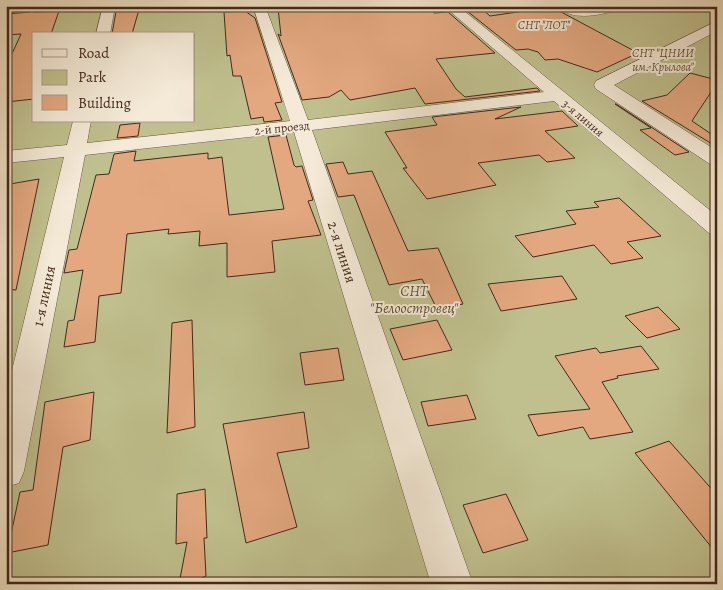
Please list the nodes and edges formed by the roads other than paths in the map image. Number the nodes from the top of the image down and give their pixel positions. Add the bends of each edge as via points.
1 (109, 6) edge
2 (259, 6) edge
3 (450, 6) edge
4 (564, 6) edge
5 (618, 6) edge
6 (717, 25) edge
7 (103, 32) edge
8 (557, 96) junction
9 (82, 122) edge
10 (301, 126) junction
11 (76, 149) junction
12 (6, 156) edge
13 (717, 160) edge
14 (717, 228) edge
15 (6, 471) edge
16 (452, 584) edge

1 - 7 street
2 - 10 street, 2-я линия
3 - 8 street, 3-я линия
4 - 5 street via 573,12 590,13
6 - 13 street via 602,85
8 - 10 street, 2-й проезд
8 - 14 street, 3-я линия
9 - 11 street, 1-я линия
10 - 11 street, 2-й проезд
10 - 16 street, 2-я линия
11 - 12 street, 2-й проезд
11 - 15 street, 1-я линия

